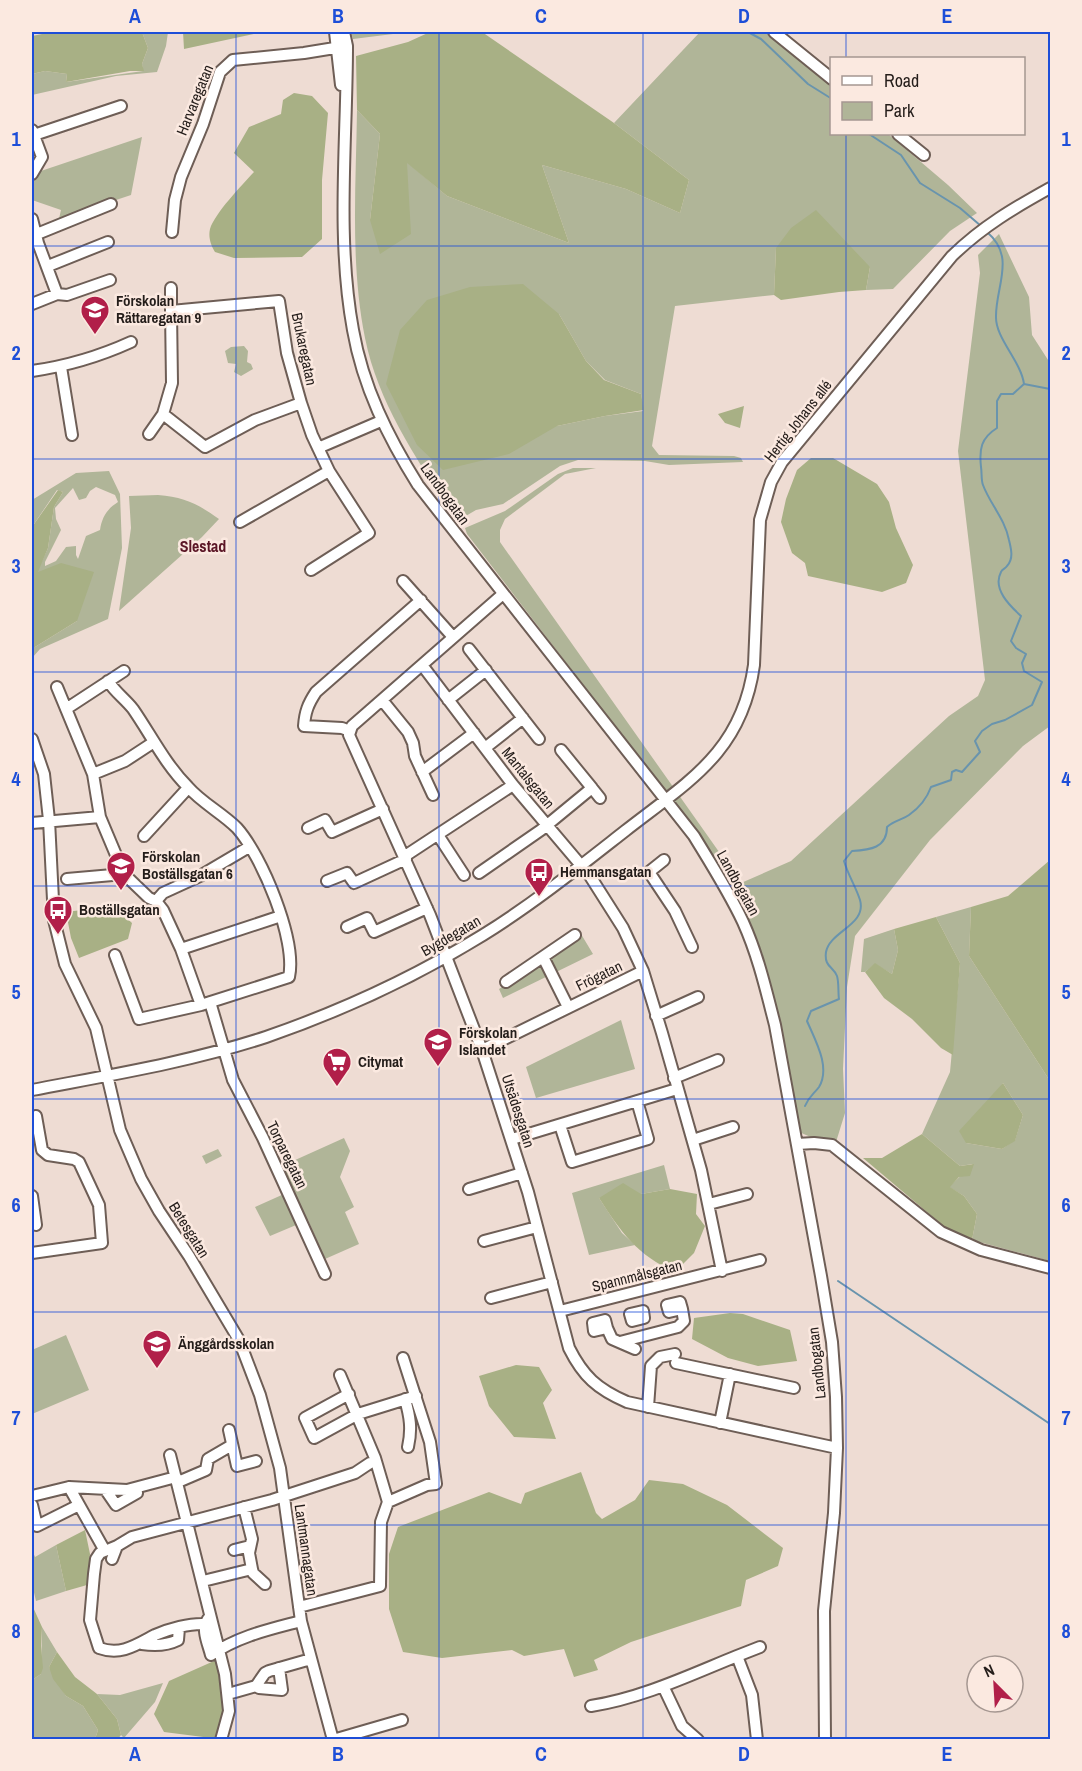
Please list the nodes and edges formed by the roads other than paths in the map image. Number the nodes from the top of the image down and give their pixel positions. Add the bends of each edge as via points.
1 (335, 32) edge
2 (344, 32) edge
3 (774, 32) edge
4 (343, 47) junction
5 (830, 78) edge
6 (121, 106) dead end
7 (33, 132) edge
8 (899, 135) edge
9 (924, 155) dead end
10 (33, 170) edge
11 (1050, 188) edge
12 (111, 204) dead end
13 (32, 219) edge
14 (172, 232) dead end
15 (36, 241) edge
16 (108, 242) dead end
17 (48, 266) junction
18 (110, 280) dead end
19 (171, 288) dead end
20 (57, 294) junction
21 (32, 304) edge
22 (171, 311) junction
23 (131, 342) dead end
24 (62, 367) junction
25 (32, 371) edge
26 (301, 403) junction
27 (163, 414) junction
28 (381, 421) junction
29 (149, 434) dead end
30 (72, 435) dead end
31 (318, 448) junction
32 (330, 471) junction
33 (240, 522) dead end
34 (311, 570) dead end
35 (403, 581) dead end
36 (502, 594) junction
37 (421, 600) junction
38 (453, 637) junction
39 (469, 648) dead end
40 (422, 665) junction
41 (486, 670) junction
42 (123, 671) dead end
43 (108, 681) junction
44 (57, 687) dead end
45 (382, 700) junction
46 (448, 700) junction
47 (66, 709) junction
48 (523, 718) junction
49 (350, 731) junction
50 (474, 733) junction
51 (32, 739) edge
52 (539, 739) dead end
53 (154, 742) junction
54 (485, 748) junction
55 (561, 750) dead end
56 (422, 772) junction
57 (93, 774) junction
58 (513, 785) junction
59 (188, 788) junction
60 (592, 788) junction
61 (433, 795) dead end
62 (600, 798) dead end
63 (665, 800) junction
64 (383, 809) junction
65 (100, 817) junction
66 (50, 820) junction
67 (32, 823) edge
68 (547, 826) junction
69 (308, 828) dead end
70 (438, 835) junction
71 (144, 836) dead end
72 (249, 847) junction
73 (406, 858) junction
74 (664, 860) dead end
75 (581, 866) junction
76 (479, 873) dead end
77 (124, 874) junction
78 (464, 875) dead end
79 (67, 879) dead end
80 (327, 881) dead end
81 (156, 901) junction
82 (427, 908) junction
83 (281, 916) junction
84 (347, 927) dead end
85 (575, 934) dead end
86 (692, 947) dead end
87 (181, 949) junction
88 (115, 955) dead end
89 (447, 957) junction
90 (543, 957) junction
91 (643, 971) junction
92 (506, 982) dead end
93 (698, 997) dead end
94 (205, 1003) junction
95 (568, 1007) junction
96 (656, 1016) junction
97 (224, 1049) junction
98 (482, 1050) junction
99 (718, 1060) dead end
100 (108, 1075) junction
101 (676, 1083) junction
102 (32, 1090) edge
103 (637, 1101) junction
104 (36, 1116) dead end
105 (560, 1125) junction
106 (734, 1127) dead end
107 (512, 1140) junction
108 (693, 1140) junction
109 (797, 1144) junction
110 (522, 1173) junction
111 (469, 1189) dead end
112 (747, 1194) dead end
113 (32, 1196) edge
114 (709, 1204) junction
115 (36, 1226) dead end
116 (537, 1227) junction
117 (484, 1240) dead end
118 (32, 1253) edge
119 (760, 1260) dead end
120 (1050, 1268) edge
121 (723, 1271) junction
122 (325, 1274) dead end
123 (552, 1282) junction
124 (491, 1298) dead end
125 (682, 1310) dead end
126 (560, 1311) junction
127 (644, 1318) dead end
128 (607, 1328) dead end
129 (648, 1335) junction
130 (620, 1342) junction
131 (635, 1349) dead end
132 (403, 1358) dead end
133 (730, 1374) junction
134 (340, 1376) dead end
135 (794, 1388) dead end
136 (349, 1394) junction
137 (260, 1395) joint
138 (410, 1397) junction
139 (648, 1407) junction
140 (358, 1414) junction
141 (720, 1423) junction
142 (229, 1430) dead end
143 (232, 1445) junction
144 (408, 1447) dead end
145 (837, 1448) junction
146 (170, 1455) dead end
147 (256, 1461) dead end
148 (369, 1463) dead end
149 (177, 1480) junction
150 (69, 1487) junction
151 (136, 1488) junction
152 (105, 1489) junction
153 (32, 1496) edge
154 (284, 1497) junction
155 (388, 1502) junction
156 (32, 1505) edge
157 (79, 1505) junction
158 (244, 1507) junction
159 (188, 1521) junction
160 (250, 1546) junction
161 (234, 1550) dead end
162 (108, 1555) junction
163 (252, 1569) junction
164 (203, 1581) junction
165 (265, 1584) dead end
166 (299, 1607) junction
167 (211, 1614) junction
168 (301, 1621) junction
169 (205, 1624) junction
170 (760, 1647) dead end
171 (220, 1649) junction
172 (737, 1656) junction
173 (310, 1659) junction
174 (279, 1668) junction
175 (256, 1686) junction
176 (663, 1686) junction
177 (228, 1694) junction
178 (591, 1706) dead end
179 (402, 1720) dead end
180 (221, 1740) edge
181 (333, 1740) edge
182 (698, 1740) edge
183 (757, 1740) edge
184 (825, 1740) edge

1 - 4 street, Landbogatan
2 - 4 street, Landbogatan
3 - 5 street
4 - 14 street, Harvaregatan via 245,58 225,65 180,177
4 - 28 street, Landbogatan via 348,302 360,362
6 - 7 street
7 - 10 street via 42,157
8 - 9 street
11 - 63 street, Hertig Johans allé via 973,236 782,462 771,482 760,520 754,665 746,704 733,732 713,759
12 - 15 street
13 - 15 street
15 - 17 street
16 - 17 street
17 - 20 street
18 - 20 street via 67,295
19 - 22 street
20 - 21 street
22 - 26 street, Brukaregatan via 279,301 287,353
22 - 27 street via 172,383
23 - 24 street via 102,356
24 - 25 street
24 - 30 street
26 - 27 street, Brukaregatan via 255,420 205,447
26 - 31 street, Brukaregatan
27 - 29 street
28 - 31 street
28 - 36 street, Landbogatan via 418,485
31 - 32 street, Brukaregatan
32 - 33 street
32 - 34 street, Brukaregatan via 371,536
35 - 37 street
36 - 38 street
36 - 63 street, Landbogatan
37 - 38 street
37 - 49 street via 308,704 304,729
38 - 40 street
39 - 41 street
40 - 45 street
40 - 46 street, Mantalsgatan
41 - 46 street
41 - 48 street
42 - 43 street
43 - 47 street
43 - 53 street via 130,705
44 - 47 street
45 - 49 street
45 - 56 street via 408,732
46 - 50 street, Mantalsgatan
47 - 57 street
48 - 52 street
48 - 54 street, Mantalsgatan
49 - 64 street
50 - 54 street, Mantalsgatan
50 - 56 street
51 - 66 street via 44,774
53 - 57 street
53 - 59 street
54 - 58 street, Mantalsgatan
55 - 60 street
56 - 61 street
57 - 65 street
58 - 68 street, Mantalsgatan
58 - 70 street
59 - 71 street
59 - 72 street via 238,829
60 - 62 street
60 - 68 street, Mantalsgatan
63 - 75 street, Bygdegatan
63 - 109 street, Landbogatan via 714,867 743,923 775,1025
64 - 69 street via 332,832 325,820
64 - 73 street
65 - 66 street
65 - 77 street
66 - 67 street
66 - 100 street via 58,936 65,964 96,1028
68 - 75 street, Mantalsgatan
68 - 76 street, Mantalsgatan
70 - 73 street
70 - 78 street
72 - 81 street via 163,893
72 - 83 street
73 - 80 street via 354,884 346,873
73 - 82 street
74 - 86 street via 649,872 675,911
75 - 89 street, Bygdegatan
75 - 91 street via 623,928
77 - 79 street
77 - 81 street
81 - 87 street
82 - 84 street via 374,932 367,918
82 - 89 street
83 - 87 street
83 - 94 street via 287,938 289,977
85 - 90 street
87 - 94 street
88 - 94 street via 140,1019
89 - 97 street, Bygdegatan via 343,1007
89 - 98 street, Utsädesgatan
90 - 92 street
90 - 95 street, Frögatan
91 - 95 street, Frögatan
91 - 96 street
93 - 96 street
94 - 97 street
95 - 98 street, Frögatan
96 - 101 street
97 - 100 street, Bygdegatan
97 - 122 street, Torparegatan via 233,1080
98 - 107 street, Utsädesgatan
99 - 101 street
100 - 102 street, Bygdegatan
100 - 137 street, Betesgatan via 120,1130 141,1179 239,1340
101 - 103 street
101 - 108 street
103 - 105 street
103 - 105 street via 648,1139 572,1162
104 - 118 street via 45,1153 79,1162 99,1205 102,1243
105 - 107 street
106 - 108 street
107 - 110 street, Utsädesgatan
108 - 114 street
109 - 120 street via 832,1145 941,1232 981,1250
109 - 145 street, Landbogatan via 832,1342
110 - 111 street
110 - 116 street, Utsädesgatan
112 - 114 street
113 - 115 street
114 - 121 street
116 - 117 street
116 - 123 street, Utsädesgatan
119 - 121 street, Spannmålsgatan
121 - 126 street, Spannmålsgatan
123 - 124 street
123 - 126 street, Utsädesgatan
125 - 129 street via 681,1325
126 - 139 street, Utsädesgatan via 569,1348 586,1375 614,1396
127 - 129 street
128 - 130 street via 612,1339
129 - 130 street
130 - 131 street
132 - 138 street
133 - 135 street
133 - 139 street via 660,1357 651,1366
133 - 141 street
134 - 136 street
136 - 140 street
136 - 140 street via 305,1418 314,1438
137 - 154 street, Lantmannagatan via 276,1449
138 - 140 street
138 - 144 street
138 - 155 street via 430,1442 436,1484
139 - 141 street, Utsädesgatan
140 - 155 street
141 - 145 street, Utsädesgatan
142 - 143 street
143 - 147 street via 237,1466
143 - 149 street via 208,1458 206,1470
145 - 184 street, Landbogatan via 824,1611
146 - 149 street
148 - 154 street, Lantmannagatan via 355,1473
149 - 151 street
149 - 159 street
150 - 152 street
150 - 153 street
150 - 157 street
151 - 152 street
151 - 152 street via 137,1493 116,1505
154 - 158 street, Lantmannagatan
154 - 166 street, Lantmannagatan
155 - 166 street, Lantmannagatan via 381,1522 380,1586
156 - 157 street via 37,1526
157 - 162 street
158 - 159 street, Lantmannagatan
158 - 160 street via 252,1539
159 - 162 street, Lantmannagatan via 132,1537
159 - 164 street
160 - 161 street
160 - 163 street
162 - 169 street, Lantmannagatan via 100,1553 96,1559 90,1607 99,1648 118,1652 156,1635 195,1623
163 - 164 street
163 - 165 street
164 - 167 street
166 - 168 street, Lantmannagatan
167 - 169 street
167 - 171 street
168 - 171 street via 267,1629
168 - 173 street, Lantmannagatan
169 - 171 street via 212,1655
170 - 172 street
171 - 177 street
172 - 176 street
172 - 183 street via 752,1695
173 - 174 street
173 - 181 street, Lantmannagatan
174 - 175 street via 265,1673
174 - 175 street via 282,1690
175 - 177 street
176 - 178 street
176 - 182 street via 682,1726
177 - 180 street via 229,1712
179 - 181 street, Lantmannagatan

